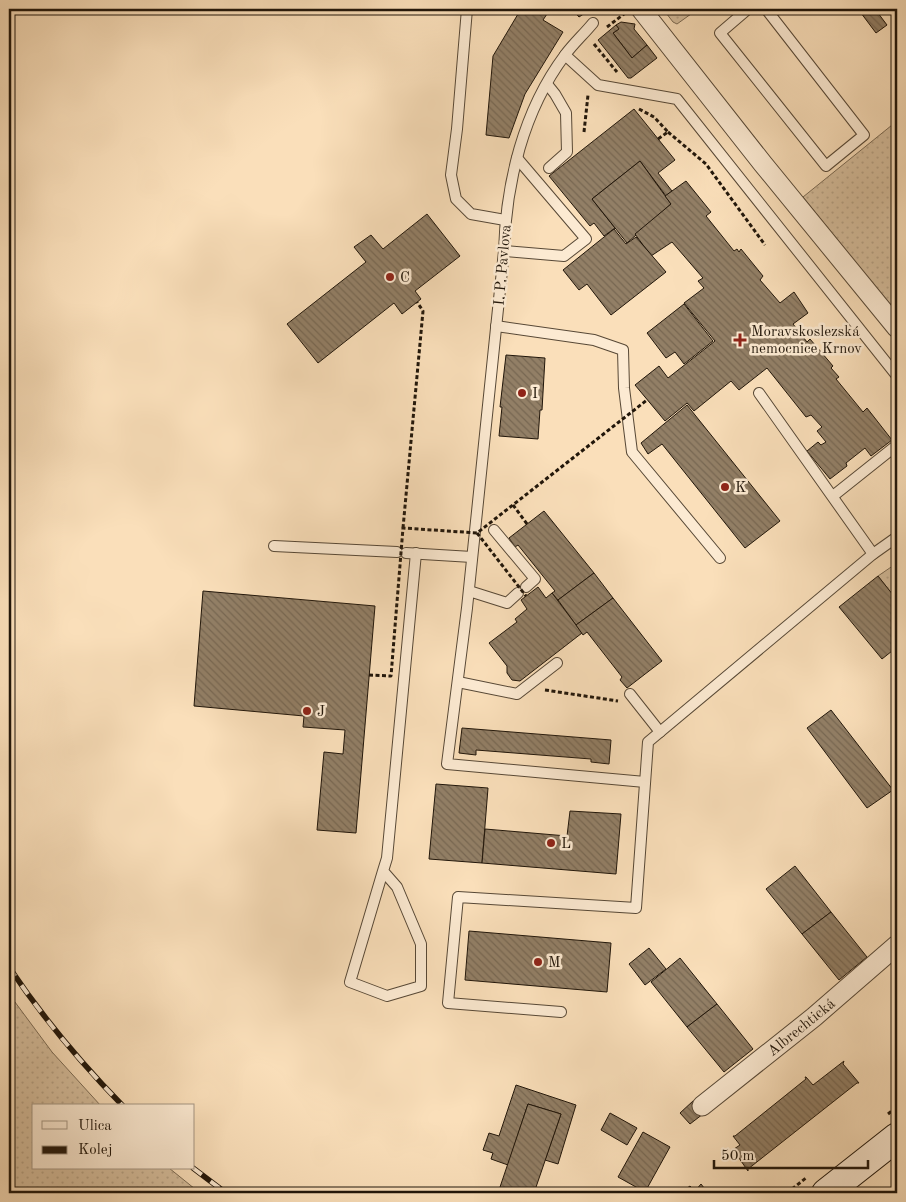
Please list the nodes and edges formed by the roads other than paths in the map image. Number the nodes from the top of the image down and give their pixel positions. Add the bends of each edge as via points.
1 (467, 9) edge
2 (641, 9) edge
3 (748, 9) edge
4 (766, 9) edge
5 (593, 23) dead end
6 (565, 55) junction
7 (547, 84) junction
8 (517, 158) junction
9 (549, 168) dead end
10 (505, 220) junction
11 (504, 251) junction
12 (496, 326) junction
13 (897, 328) edge
14 (897, 376) edge
15 (759, 393) dead end
16 (897, 445) edge
17 (833, 496) junction
18 (477, 512) junction
19 (485, 521) dead end
20 (494, 530) dead end
21 (897, 537) edge
22 (274, 546) dead end
23 (406, 553) junction
24 (873, 554) junction
25 (472, 557) junction
26 (720, 558) dead end
27 (469, 591) junction
28 (557, 663) dead end
29 (458, 682) junction
30 (630, 694) dead end
31 (660, 732) junction
32 (645, 782) junction
33 (383, 871) junction
34 (897, 945) edge
35 (561, 1012) dead end
36 (702, 1106) dead end
37 (897, 1137) edge
38 (835, 1190) edge

1 - 10 lane via 451,175 456,199 471,214
2 - 13 street
3 - 4 lane via 720,33 826,166 864,135
5 - 6 lane, I. P. Pavlova
6 - 7 lane, I. P. Pavlova
6 - 14 lane via 598,85 677,100
7 - 8 lane, I. P. Pavlova via 530,118
7 - 9 lane via 566,113 567,152
8 - 10 lane, I. P. Pavlova
8 - 11 lane via 586,240 564,256
10 - 11 lane, I. P. Pavlova
11 - 12 lane, I. P. Pavlova
12 - 18 lane, I. P. Pavlova
12 - 26 lane via 594,340 622,350 632,452
15 - 17 lane
16 - 17 lane
17 - 24 lane
18 - 19 lane
18 - 25 lane, I. P. Pavlova
20 - 27 lane via 535,579 507,603
21 - 24 lane
22 - 23 lane
23 - 25 lane
23 - 33 lane via 387,858
24 - 31 lane
25 - 27 lane, I. P. Pavlova
27 - 29 lane, I. P. Pavlova
28 - 29 lane via 517,694
29 - 32 lane, I. P. Pavlova via 447,764
30 - 31 lane
31 - 32 lane via 648,742
32 - 35 lane via 636,908 458,897 448,1003
33 - 33 lane via 350,982 387,996 421,986 421,944 397,887
34 - 36 street, Albrechtická via 814,1017
37 - 38 main road

